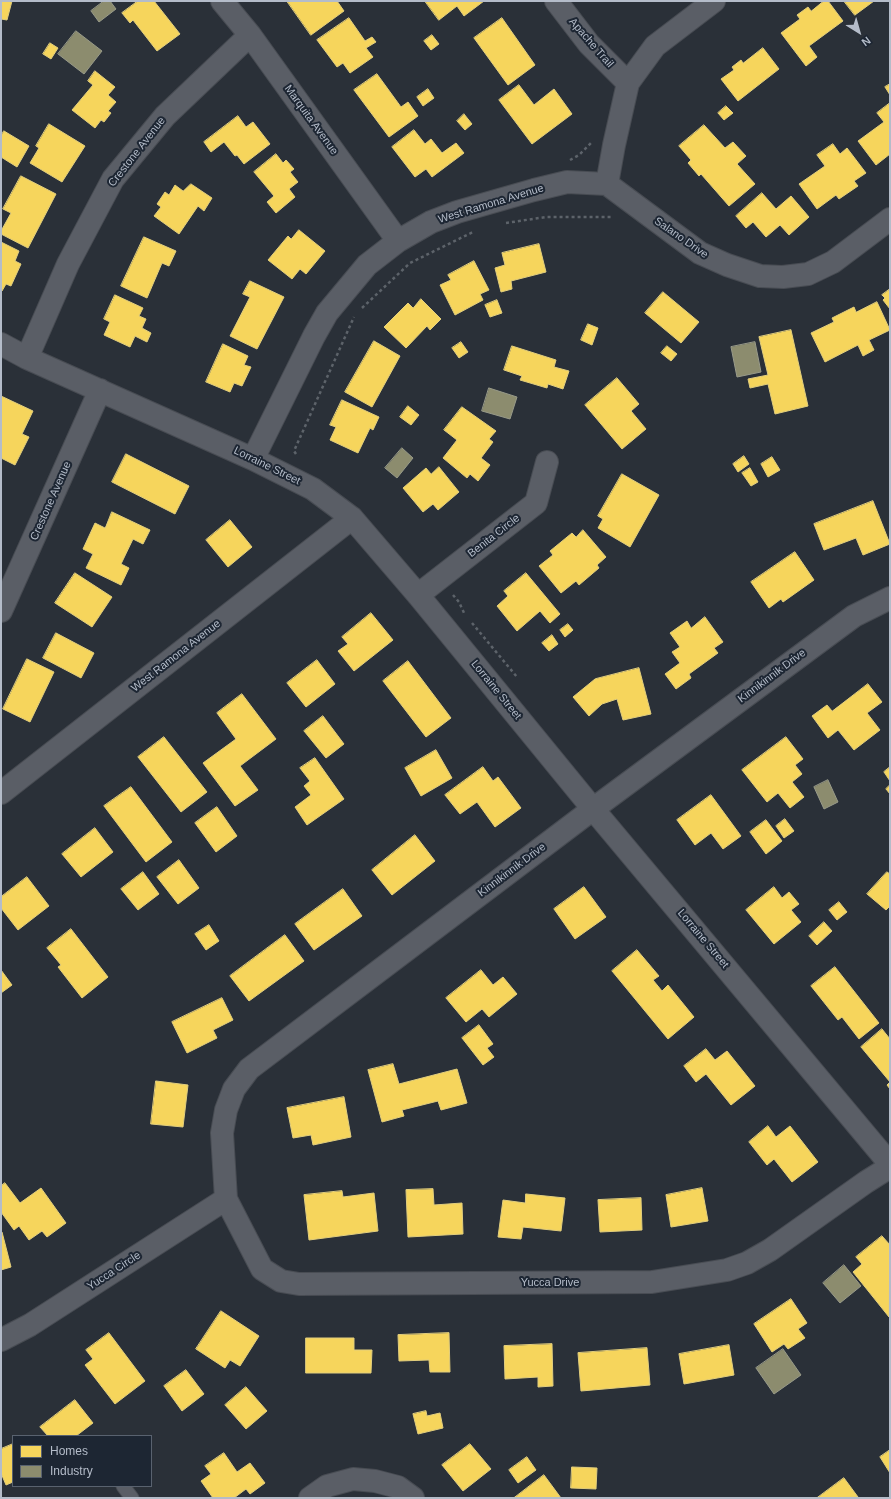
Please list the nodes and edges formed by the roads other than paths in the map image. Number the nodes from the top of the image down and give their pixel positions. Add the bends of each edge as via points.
1 (222, 1) edge
2 (556, 1) edge
3 (714, 1) edge
4 (250, 35) junction
5 (628, 83) junction
6 (607, 184) junction
7 (890, 219) edge
8 (398, 241) junction
9 (1, 344) edge
10 (27, 358) junction
11 (100, 390) junction
12 (253, 459) junction
13 (547, 462) dead end
14 (352, 518) junction
15 (418, 595) junction
16 (890, 598) edge
17 (1, 611) edge
18 (1, 793) edge
19 (593, 809) junction
20 (890, 1164) edge
21 (890, 1167) edge
22 (226, 1199) junction
23 (1, 1340) edge
24 (123, 1487) edge
25 (132, 1498) edge
26 (310, 1498) edge
27 (413, 1498) edge

1 - 4 street, Marquita Avenue
2 - 5 street, Apache Trail via 589,44
3 - 5 street via 655,46
4 - 8 street, Marquita Avenue
4 - 10 street, Crestone Avenue via 165,116 114,179 68,264
5 - 6 street
6 - 7 street, Salano Drive via 700,254 760,276 808,274 833,262
6 - 8 street, West Ramona Avenue via 567,182 534,190 457,212 431,222
8 - 12 street, West Ramona Avenue via 367,265 327,313
9 - 10 street, Lorraine Street
10 - 11 street, Lorraine Street
11 - 12 street, Lorraine Street
11 - 17 street, Crestone Avenue
12 - 14 street, Lorraine Street via 313,489
13 - 15 street, Benita Circle via 536,504
14 - 15 street, Lorraine Street
14 - 18 street, West Ramona Avenue
15 - 19 street, Lorraine Street
16 - 19 street, Kinnikinnik Drive via 854,616
19 - 20 street, Lorraine Street
19 - 22 street, Kinnikinnik Drive via 250,1069 234,1089 226,1110 222,1133
21 - 22 street, Yucca Drive via 770,1250 747,1263 727,1270 652,1282 299,1284 280,1281 262,1269
22 - 23 street, Yucca Circle via 30,1325
24 - 25 lane
26 - 27 street via 327,1486 354,1479 398,1487

